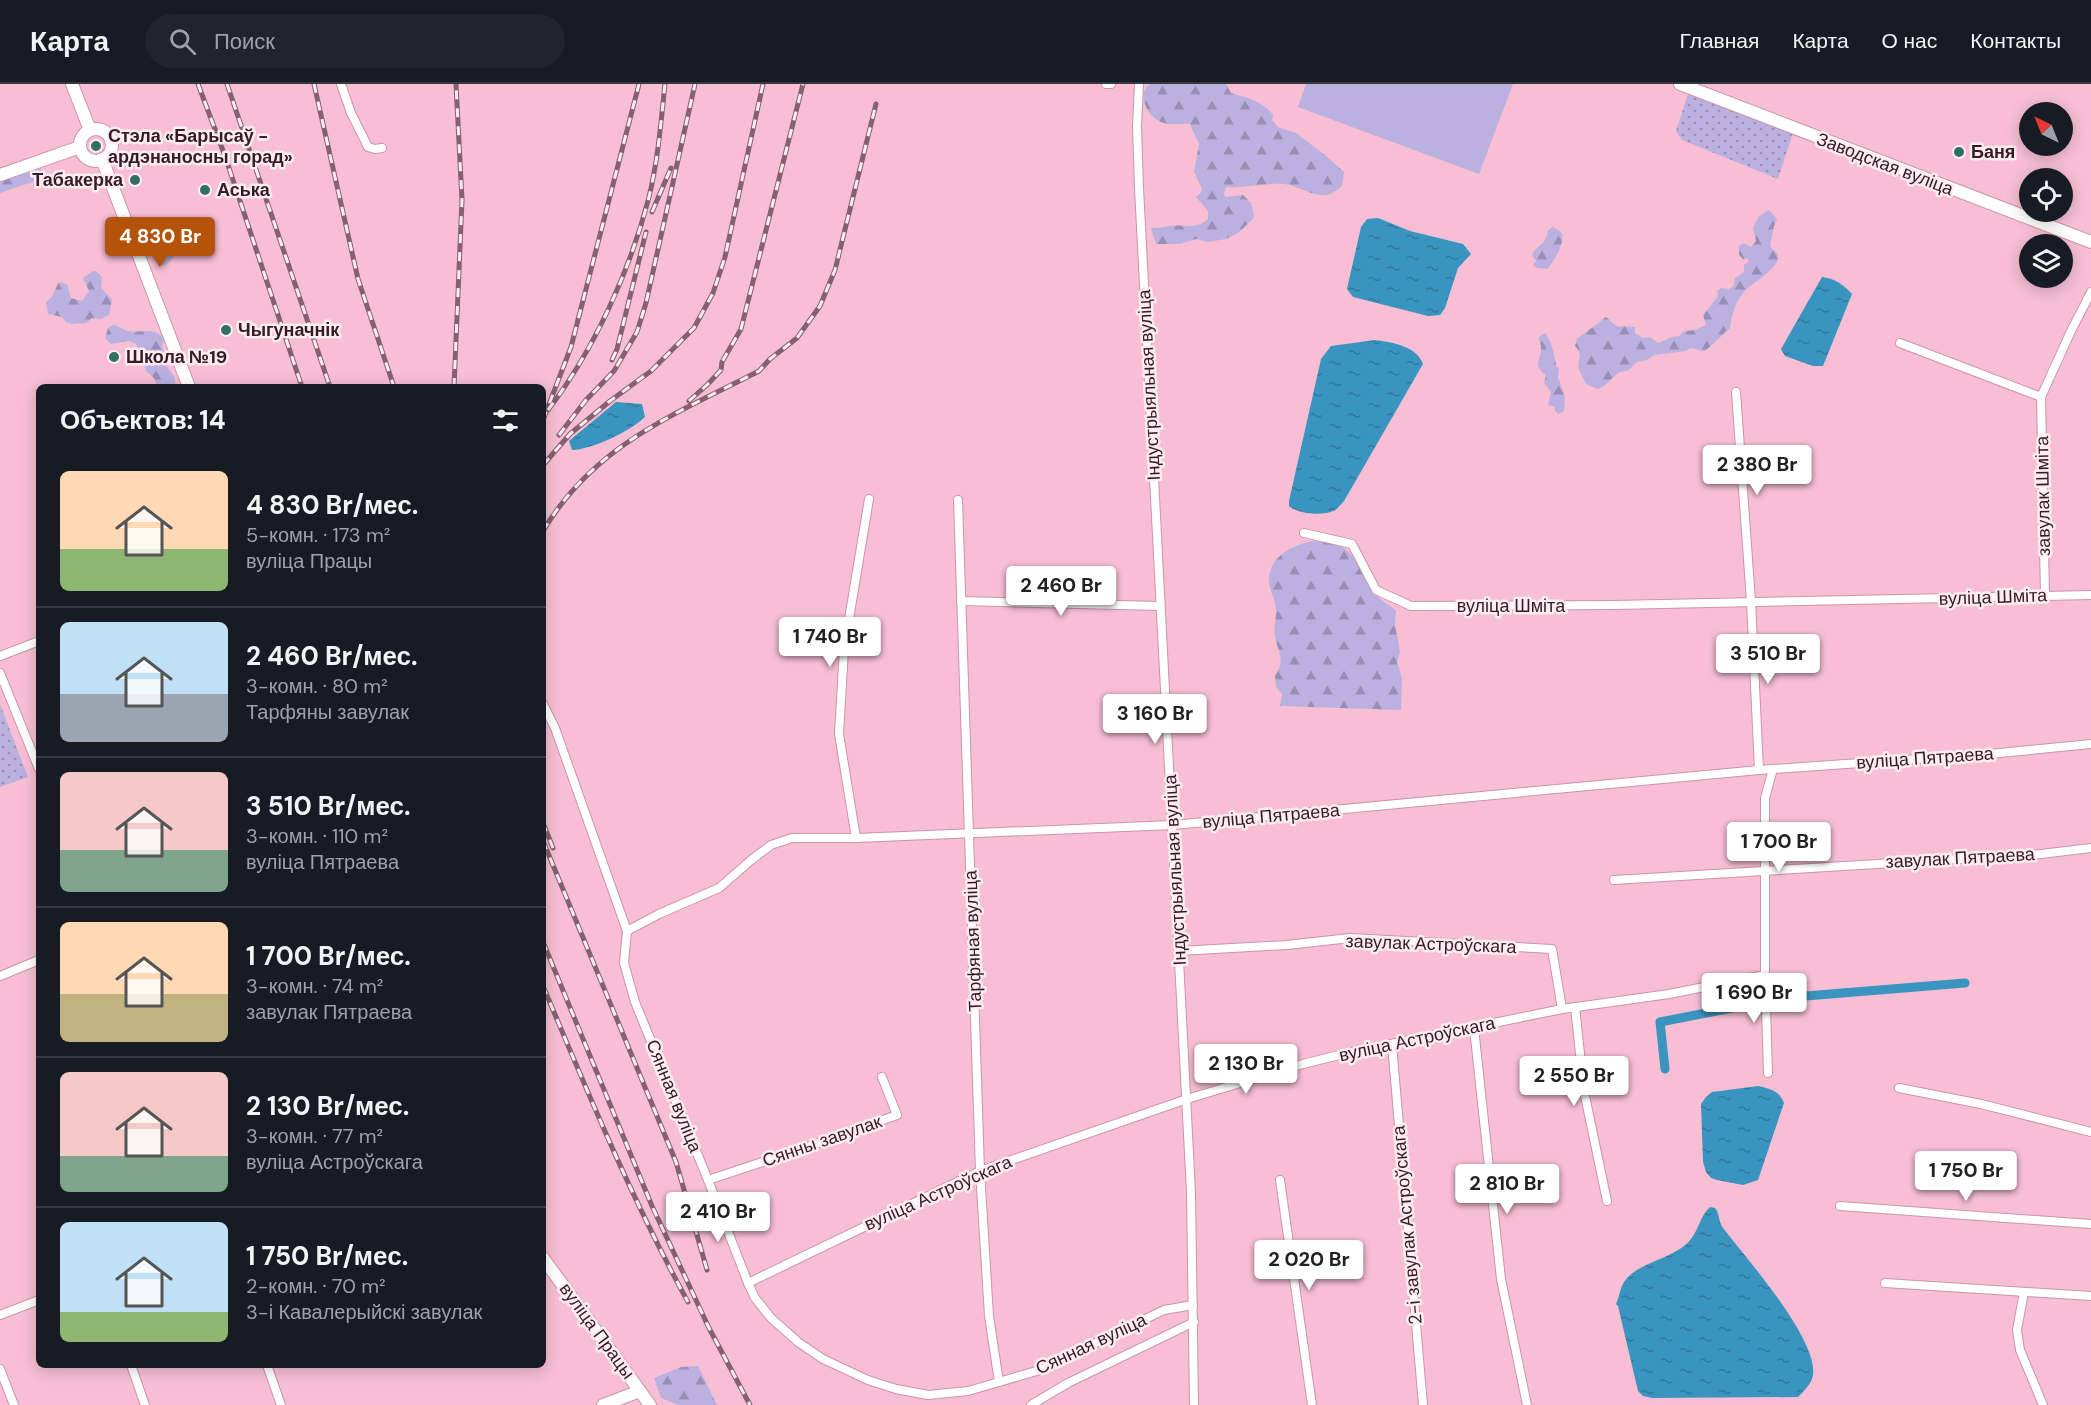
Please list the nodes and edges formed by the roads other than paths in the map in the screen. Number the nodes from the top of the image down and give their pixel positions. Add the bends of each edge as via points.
1 (72, 84) edge
2 (341, 84) edge
3 (1139, 84) edge
4 (1680, 84) edge
5 (90, 130) junction
6 (80, 147) junction
7 (382, 148) dead end
8 (102, 159) junction
9 (0, 175) edge
10 (2091, 242) edge
11 (2091, 292) edge
12 (1900, 343) dead end
13 (188, 384) edge
14 (1736, 392) dead end
15 (2041, 397) junction
16 (869, 499) dead end
17 (958, 500) dead end
18 (1304, 533) dead end
19 (2045, 595) junction
20 (2091, 595) edge
21 (961, 601) junction
22 (1751, 601) junction
23 (1160, 606) junction
24 (36, 642) edge
25 (0, 657) edge
26 (0, 673) edge
27 (546, 710) edge
28 (2091, 744) edge
29 (36, 762) edge
30 (1773, 769) junction
31 (1760, 770) junction
32 (1173, 825) junction
33 (969, 834) junction
34 (856, 838) junction
35 (2091, 848) edge
36 (1766, 870) junction
37 (1614, 880) dead end
38 (627, 931) junction
39 (1179, 951) junction
40 (36, 961) edge
41 (1765, 975) junction
42 (0, 976) edge
43 (1575, 1007) junction
44 (1562, 1009) junction
45 (1474, 1028) junction
46 (1392, 1044) junction
47 (1768, 1073) dead end
48 (882, 1077) dead end
49 (1899, 1088) dead end
50 (1187, 1099) junction
51 (2091, 1132) edge
52 (980, 1171) junction
53 (708, 1180) junction
54 (1280, 1180) dead end
55 (1607, 1202) dead end
56 (1840, 1206) dead end
57 (2091, 1224) edge
58 (546, 1265) edge
59 (748, 1283) junction
60 (1885, 1283) dead end
61 (2024, 1292) junction
62 (2091, 1296) edge
63 (36, 1301) edge
64 (1193, 1305) junction
65 (0, 1315) edge
66 (1194, 1322) junction
67 (132, 1368) edge
68 (268, 1368) edge
69 (0, 1369) edge
70 (999, 1382) junction
71 (640, 1391) junction
72 (14, 1405) edge
73 (145, 1405) edge
74 (281, 1405) edge
75 (603, 1405) edge
76 (650, 1405) edge
77 (1031, 1405) edge
78 (1194, 1405) edge
79 (1312, 1405) edge
80 (1423, 1405) edge
81 (1527, 1405) edge
82 (2043, 1405) edge

1 - 5 main road
2 - 7 street via 368,147
3 - 23 street, Індустрыяльная вуліца via 1139,178
4 - 10 main road, Заводская вуліца
5 - 6 main road
5 - 8 main road via 105,132 111,141 110,152
6 - 8 main road via 87,158
6 - 9 main road
8 - 13 main road
11 - 15 street, завулак Шміта
12 - 15 street
14 - 22 street
15 - 19 street, завулак Шміта
16 - 34 street via 844,649 839,734
17 - 21 street, Тарфяная вуліца
18 - 22 street, вуліца Шміта via 1352,544 1376,590 1411,606
19 - 20 street, вуліца Шміта
19 - 22 street, вуліца Шміта
21 - 23 street
21 - 33 street, Тарфяная вуліца
22 - 31 street
23 - 32 street, Індустрыяльная вуліца
24 - 25 street
26 - 29 street
27 - 38 street, Сянная вуліца
28 - 30 street, вуліца Пятраева
30 - 31 street, вуліца Пятраева
30 - 36 street via 1765,798
31 - 32 street, вуліца Пятраева
32 - 33 street, вуліца Пятраева
32 - 39 street, Індустрыяльная вуліца
33 - 34 street, вуліца Пятраева
33 - 52 street, Тарфяная вуліца
34 - 38 street, вуліца Пятраева via 792,838 771,845 719,888
35 - 36 street, завулак Пятраева
36 - 37 street, завулак Пятраева
36 - 41 street
38 - 53 street, Сянная вуліца via 624,963 635,1002
39 - 44 street, завулак Астроўскага via 1350,938 1552,949
39 - 50 street, Індустрыяльная вуліца
40 - 42 street
41 - 43 street, вуліца Астроўскага
41 - 47 street
43 - 44 street, вуліца Астроўскага
43 - 55 street via 1584,1091
44 - 45 street, вуліца Астроўскага
45 - 46 street, вуліца Астроўскага
45 - 81 street via 1501,1279
46 - 50 street, вуліца Астроўскага via 1303,1064
46 - 80 street, 2-і завулак Астроўскага
48 - 53 street, Сянны завулак via 897,1115
49 - 51 street
50 - 52 street, вуліца Астроўскага
50 - 64 street, Індустрыяльная вуліца
52 - 59 street, вуліца Астроўскага
52 - 70 street, Тарфяная вуліца via 989,1316
53 - 59 street, Сянная вуліца
54 - 79 street
56 - 57 street
58 - 71 main road, вуліца Працы
59 - 70 street, Сянная вуліца via 771,1318 798,1342 823,1359 868,1380 928,1395 968,1392
60 - 61 street
61 - 62 street
61 - 82 street via 2017,1330 2020,1350
63 - 65 street
64 - 66 street, Індустрыяльная вуліца
64 - 70 street, Сянная вуліца via 1164,1310 1040,1370
66 - 77 street, Сянная вуліца
66 - 78 street, Індустрыяльная вуліца
67 - 73 street
68 - 74 street
69 - 72 street
71 - 75 main road
71 - 76 main road, вуліца Працы

